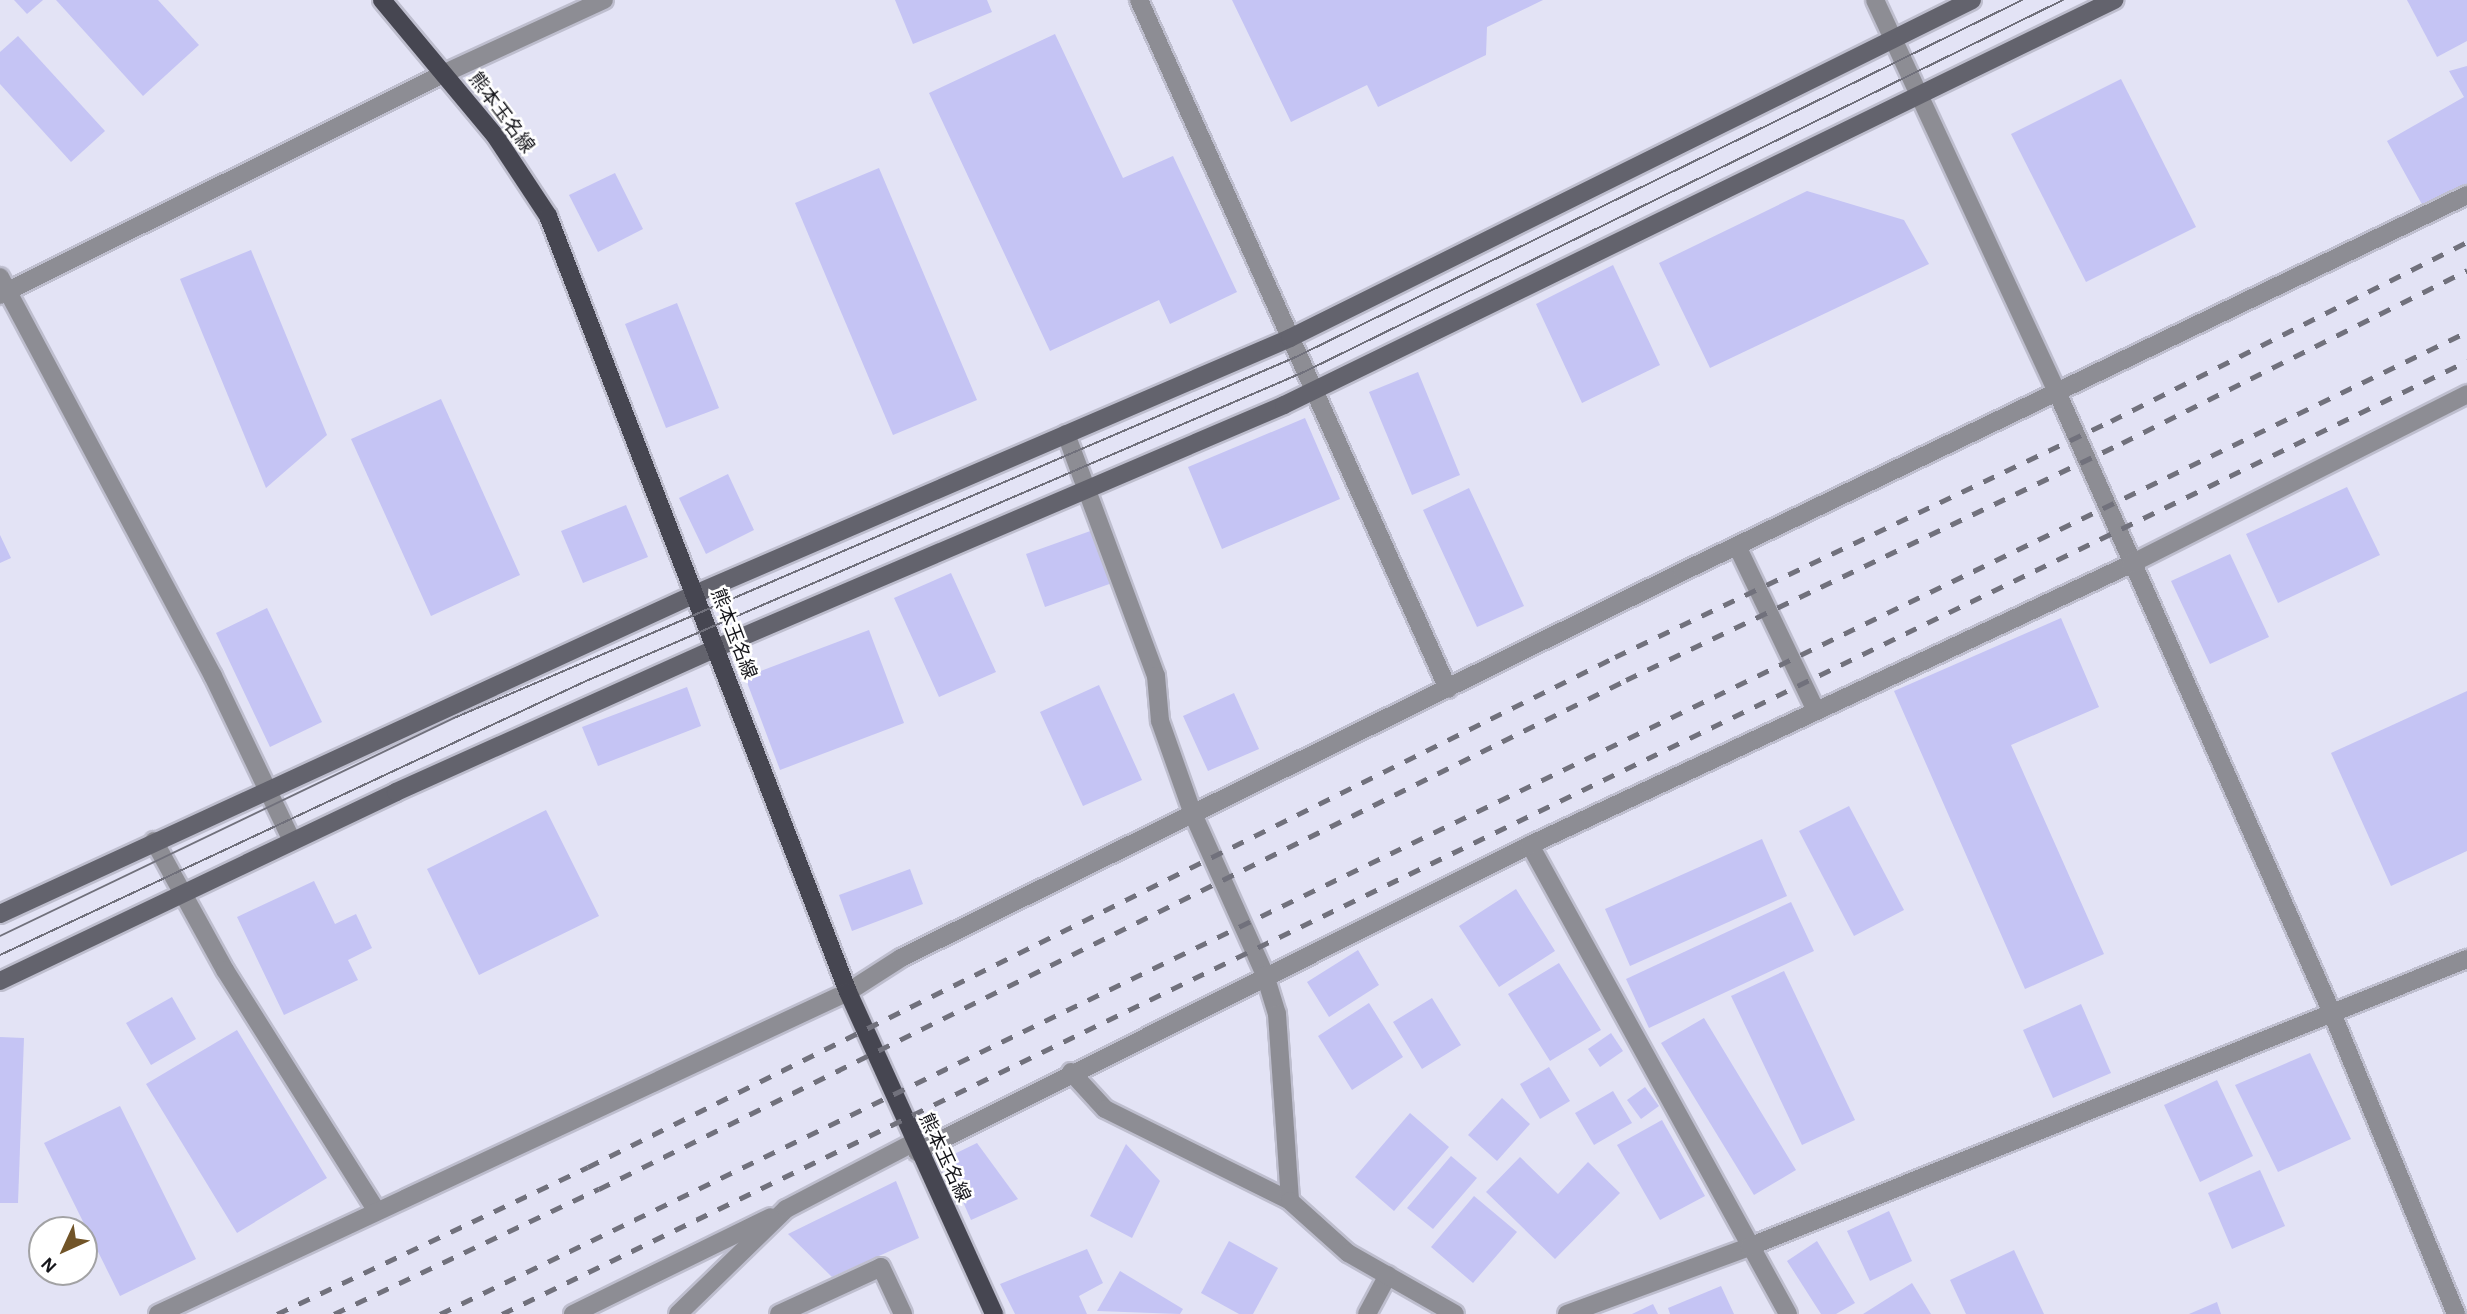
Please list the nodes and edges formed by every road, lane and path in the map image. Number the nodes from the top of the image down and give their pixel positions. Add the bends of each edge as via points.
1 (382, 0) edge
2 (604, 0) edge
3 (1139, 0) edge
4 (1875, 0) edge
5 (1972, 0) edge
6 (2114, 0) edge
7 (1892, 39) junction
8 (445, 73) junction
9 (1918, 96) junction
10 (2467, 195) edge
11 (3, 287) edge
12 (1290, 338) junction
13 (1313, 391) junction
14 (2057, 391) junction
15 (2467, 394) edge
16 (1066, 434) junction
17 (1086, 488) junction
18 (1737, 546) junction
19 (2131, 564) junction
20 (695, 594) junction
21 (716, 648) junction
22 (1448, 689) junction
23 (1816, 711) junction
24 (266, 788) junction
25 (1193, 814) junction
26 (154, 841) junction
27 (292, 841) junction
28 (1530, 845) junction
29 (182, 893) junction
30 (0, 914) edge
31 (2467, 959) edge
32 (1265, 975) junction
33 (0, 981) edge
34 (848, 992) junction
35 (2332, 1013) junction
36 (1071, 1072) junction
37 (915, 1147) junction
38 (1290, 1201) junction
39 (786, 1209) junction
40 (376, 1210) junction
41 (1749, 1247) junction
42 (1388, 1275) junction
43 (158, 1314) edge
44 (573, 1314) edge
45 (678, 1314) edge
46 (779, 1314) edge
47 (903, 1314) edge
48 (993, 1314) edge
49 (1367, 1314) edge
50 (1455, 1314) edge
51 (1567, 1314) edge
52 (1788, 1314) edge
53 (2456, 1314) edge

1 - 8 main road, 熊本玉名線
2 - 8 street
3 - 12 street
4 - 7 street
5 - 7 street
6 - 9 street
7 - 9 street
7 - 12 street
8 - 11 street
8 - 20 main road, 熊本玉名線 via 548,216
9 - 13 street
9 - 14 street
10 - 14 street
11 - 24 street via 213,676
12 - 13 street
12 - 16 street
13 - 17 street
13 - 22 street
14 - 18 street
14 - 19 street
15 - 19 street
16 - 17 street
16 - 20 street
17 - 21 street
17 - 25 street via 1156,676 1160,721
18 - 22 street
18 - 23 street
19 - 23 street
19 - 35 street
20 - 21 main road, 熊本玉名線
20 - 24 street
21 - 27 street
21 - 34 main road, 熊本玉名線
22 - 25 street
23 - 28 street
24 - 26 street
24 - 27 street
25 - 32 street
25 - 34 street via 901,958
26 - 29 street
26 - 30 street
27 - 29 street
28 - 32 street
28 - 41 street
29 - 33 street
29 - 40 street via 225,970
31 - 35 street
32 - 36 street
32 - 38 street via 1277,1014
34 - 37 main road, 熊本玉名線
34 - 40 street
35 - 41 street
35 - 53 street
36 - 37 street
36 - 38 street via 1105,1109
37 - 39 street
37 - 48 main road, 熊本玉名線
38 - 42 street via 1348,1253
39 - 44 street
39 - 45 street
40 - 43 street
41 - 51 street
41 - 52 street
42 - 49 street
42 - 50 street
46 - 47 street via 881,1267

